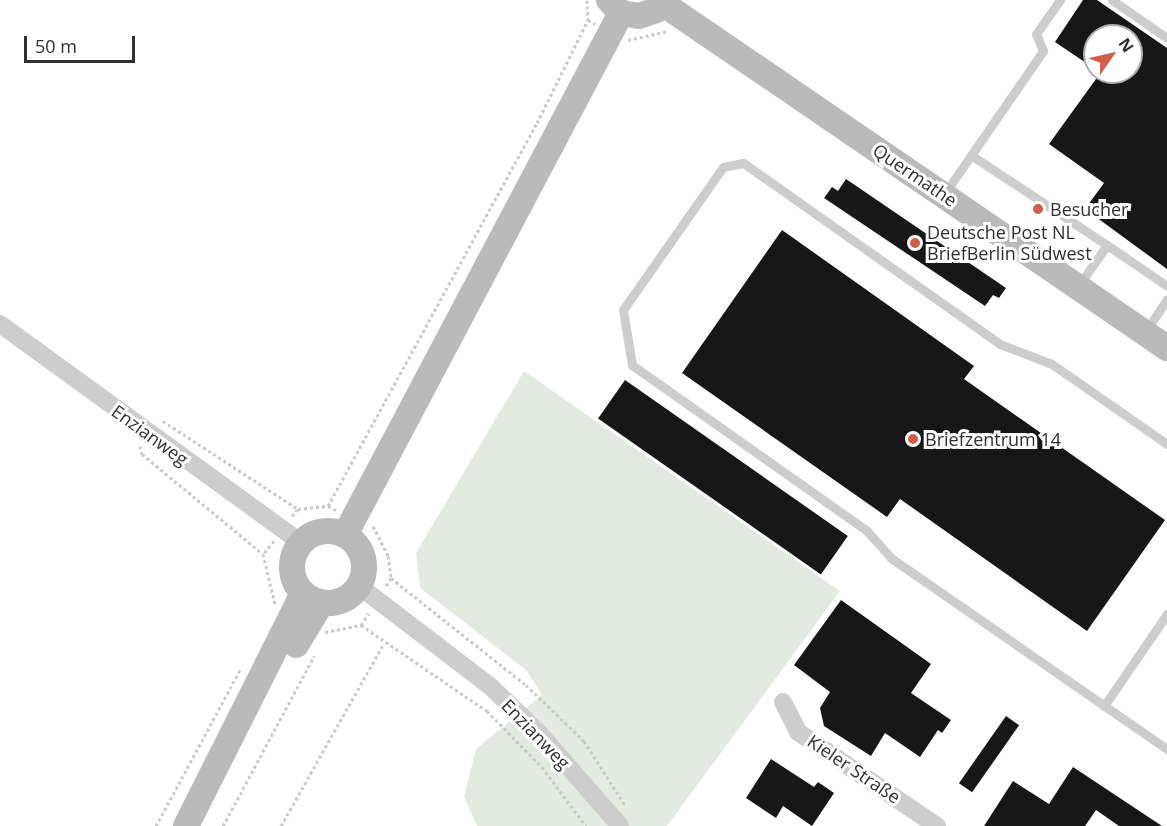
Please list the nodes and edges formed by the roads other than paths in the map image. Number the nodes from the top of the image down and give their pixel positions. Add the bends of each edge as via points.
1 (1060, 0) edge
2 (1112, 0) edge
3 (663, 2) edge
4 (615, 6) edge
5 (1167, 38) edge
6 (971, 155) junction
7 (944, 195) junction
8 (1107, 245) junction
9 (1071, 283) junction
10 (1167, 286) edge
11 (1167, 299) edge
12 (0, 324) edge
13 (1144, 332) junction
14 (1167, 348) edge
15 (1167, 444) edge
16 (350, 526) junction
17 (291, 537) junction
18 (368, 594) junction
19 (1167, 614) edge
20 (303, 616) junction
21 (783, 702) dead end
22 (1104, 706) junction
23 (1167, 749) edge
24 (625, 819) edge
25 (186, 826) edge
26 (201, 826) edge
27 (937, 826) edge

1 - 6 lane via 1036,34 1042,51
2 - 5 lane
3 - 4 main road via 639,16
3 - 7 main road, Quermathe
4 - 16 main road
6 - 7 lane
6 - 8 lane
7 - 9 main road, Quermathe
8 - 9 lane via 1085,277
8 - 10 lane
9 - 13 main road, Quermathe
11 - 13 lane
12 - 17 street, Enzianweg
13 - 14 main road, Quermathe
15 - 22 lane via 1052,364 1000,344 743,163 723,167 623,310 632,365 867,531 891,558
16 - 17 main road
16 - 18 main road via 363,557
17 - 20 main road via 295,552 292,574
18 - 20 main road
18 - 24 street, Enzianweg via 490,686
19 - 22 lane
20 - 25 main road
20 - 26 main road
21 - 27 street, Kieler Straße via 798,732
22 - 23 lane

